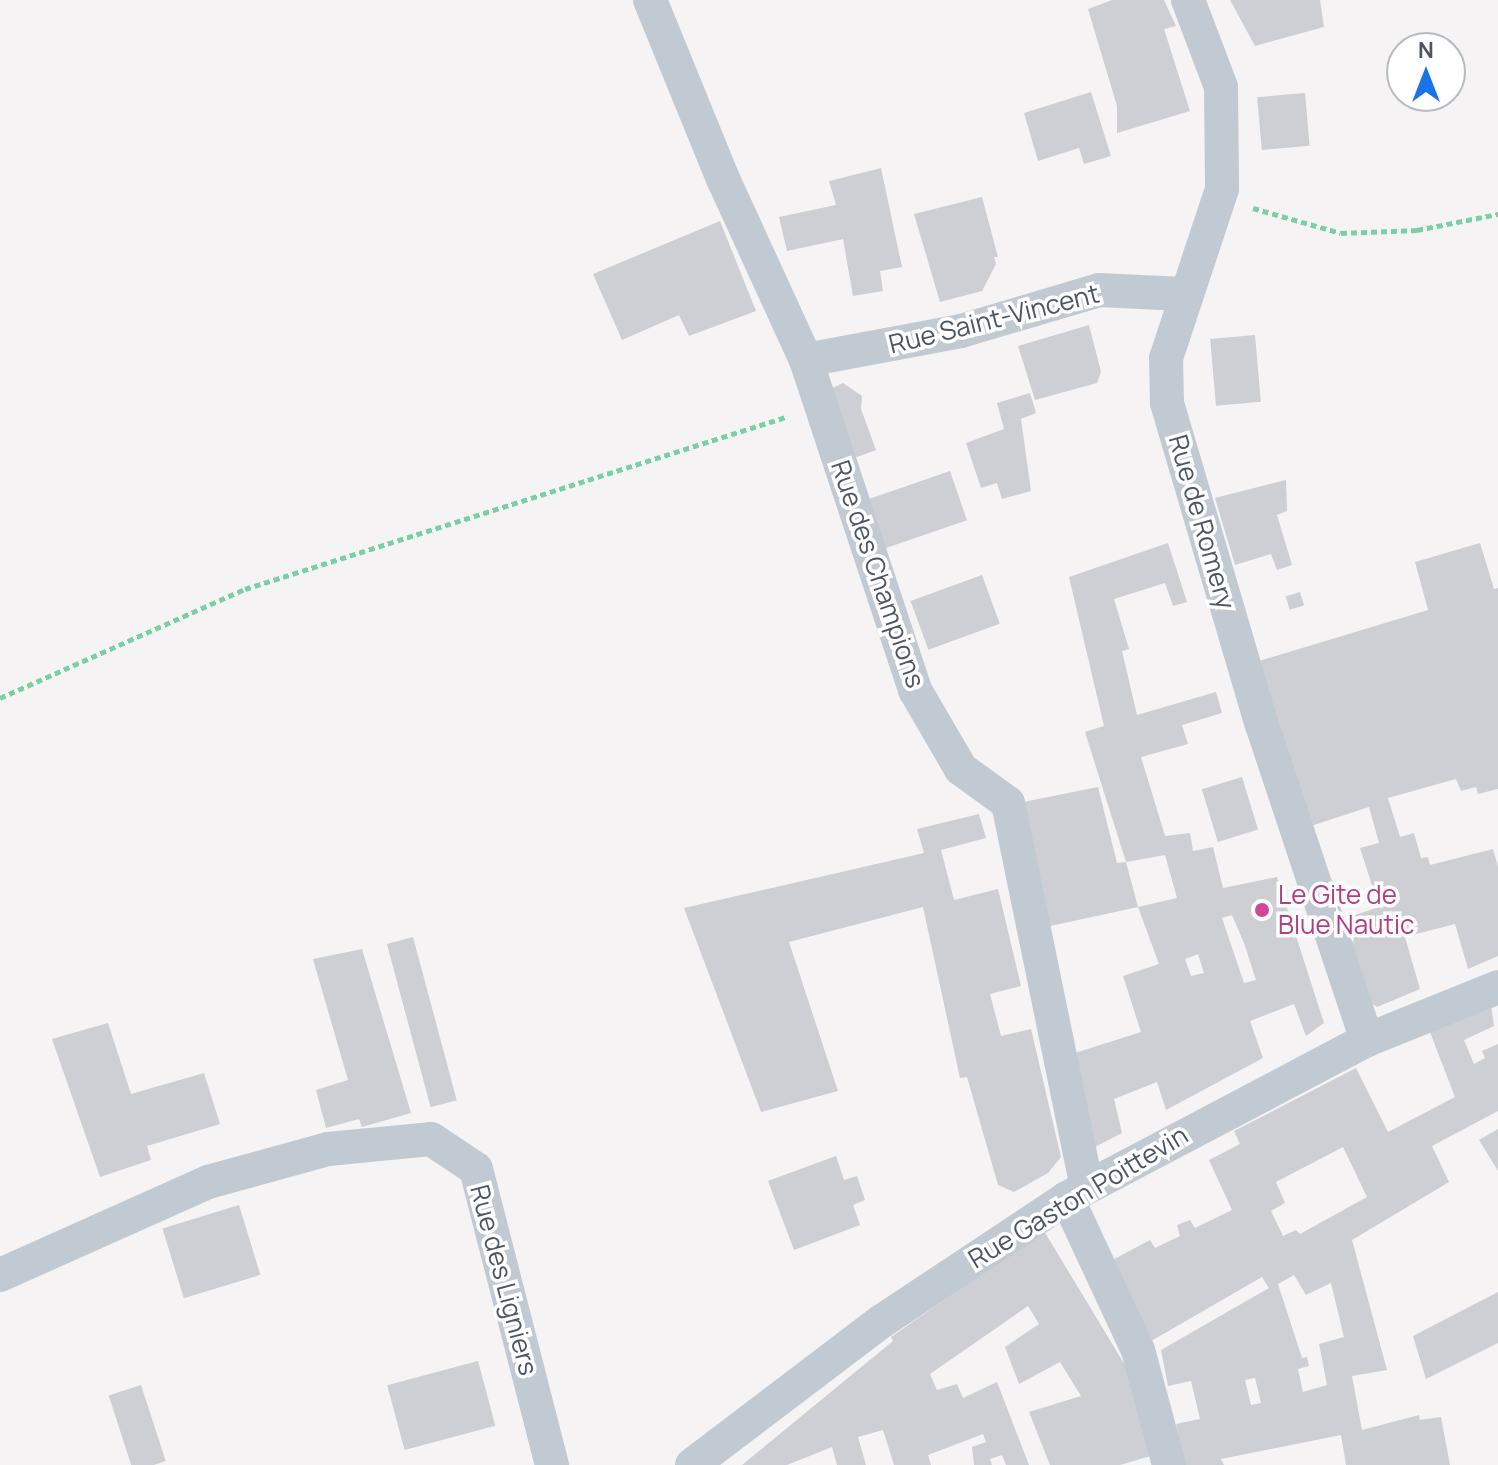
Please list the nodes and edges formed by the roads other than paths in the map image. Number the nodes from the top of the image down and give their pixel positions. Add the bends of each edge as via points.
1 (650, 0) edge
2 (1188, 0) edge
3 (1183, 294) junction
4 (806, 360) junction
5 (1498, 987) edge
6 (1367, 1040) junction
7 (1077, 1193) junction
8 (0, 1275) edge
9 (552, 1465) edge
10 (692, 1465) edge
11 (1169, 1465) edge

1 - 4 street, Rue des Champions via 724,181
2 - 3 street, Rue de Romery via 1221,87 1222,189
3 - 4 street, Rue Saint-Vincent via 1099,290 961,331
3 - 6 street, Rue de Romery via 1166,358 1167,403 1262,725
4 - 7 street, Rue des Champions via 915,690 961,769 1008,803
5 - 6 street, Rue Gaston Poittevin
6 - 7 street, Rue Gaston Poittevin
7 - 10 street, Rue Gaston Poittevin via 882,1321
7 - 11 street, Rue des Champions via 1138,1350
8 - 9 street, Rue des Ligniers via 208,1182 328,1149 431,1139 476,1169

